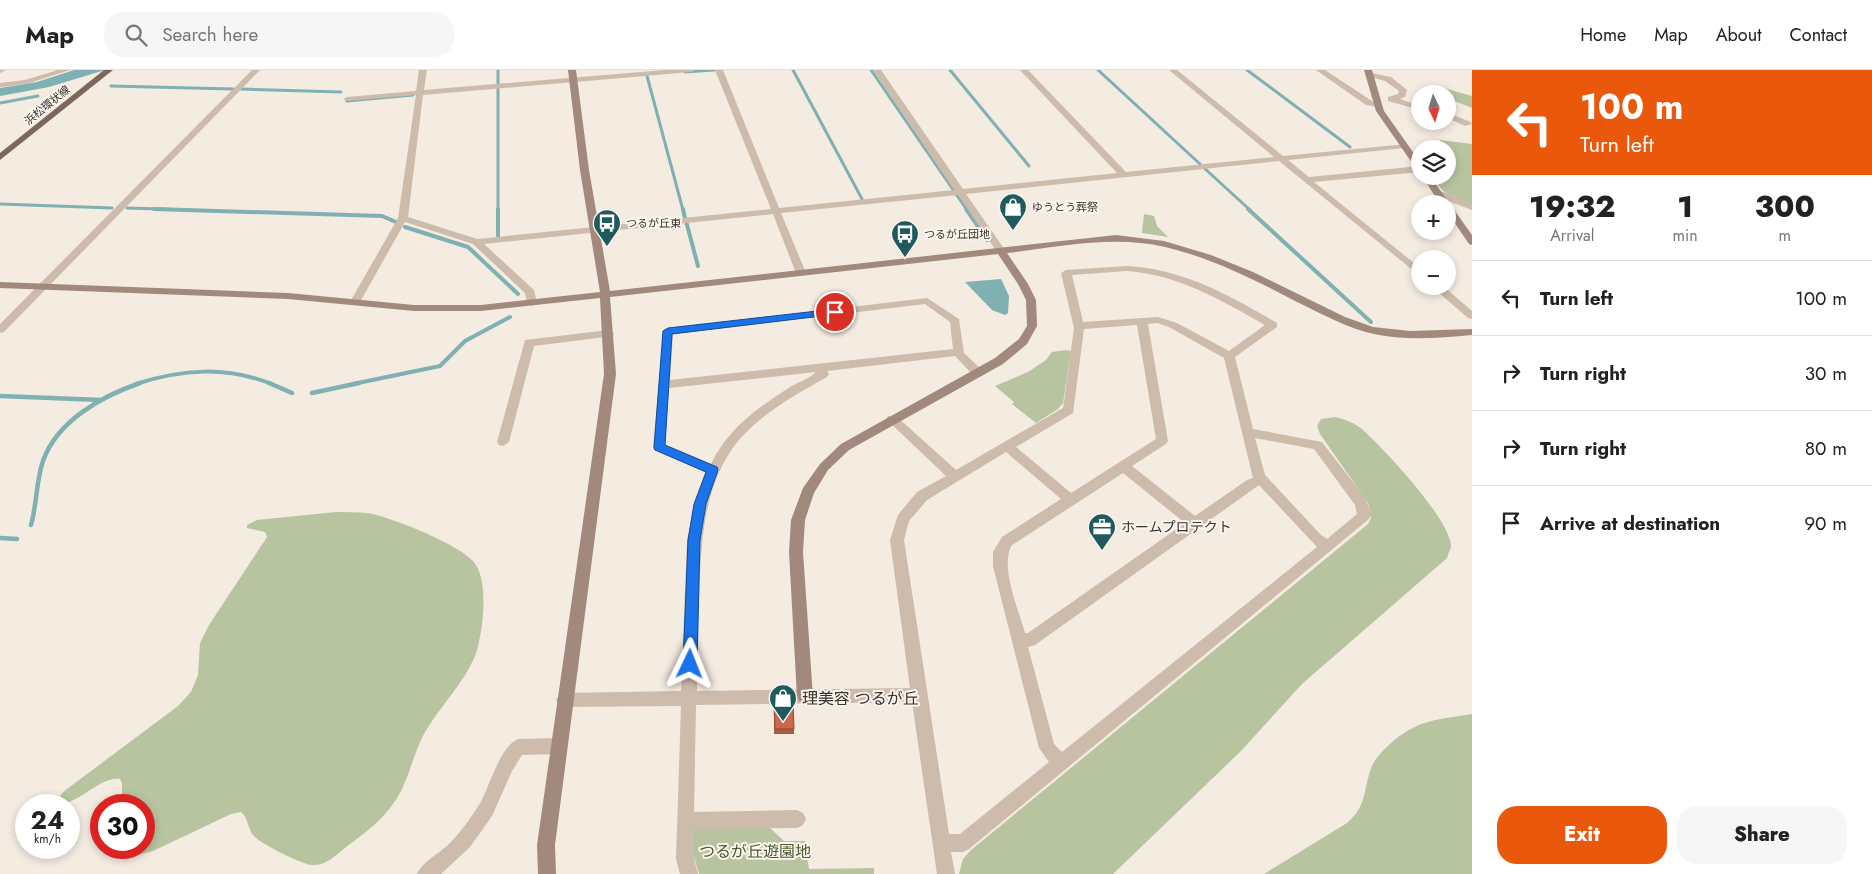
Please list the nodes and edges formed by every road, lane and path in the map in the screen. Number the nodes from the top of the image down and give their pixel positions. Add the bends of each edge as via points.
1 (66, 70) edge
2 (98, 70) edge
3 (256, 70) edge
4 (423, 70) edge
5 (572, 70) edge
6 (691, 70) edge
7 (719, 70) edge
8 (877, 70) edge
9 (1024, 70) edge
10 (1173, 70) edge
11 (1320, 70) edge
12 (108, 71) edge
13 (1369, 72) edge
14 (573, 80) junction
15 (0, 85) edge
16 (420, 93) junction
17 (347, 99) dead end
18 (1394, 100) junction
19 (1377, 102) junction
20 (1411, 105) edge
21 (1456, 118) edge
22 (1468, 124) dead end
23 (1404, 146) junction
24 (0, 147) edge
25 (1411, 156) edge
26 (0, 157) edge
27 (1279, 157) junction
28 (1411, 169) edge
29 (1122, 174) junction
30 (1306, 180) junction
31 (1432, 185) edge
32 (956, 191) junction
33 (1438, 194) joint
34 (1472, 207) edge
35 (776, 210) junction
36 (403, 218) junction
37 (1456, 219) edge
38 (596, 229) junction
39 (476, 242) junction
40 (1472, 242) edge
41 (1000, 250) junction
42 (1411, 266) edge
43 (801, 273) junction
44 (0, 285) edge
45 (42, 287) junction
46 (604, 295) junction
47 (1447, 295) edge
48 (355, 302) junction
49 (532, 303) junction
50 (1472, 316) edge
51 (1140, 321) junction
52 (1079, 326) junction
53 (0, 330) edge
54 (1472, 332) edge
55 (609, 334) junction
56 (959, 352) junction
57 (1228, 356) junction
58 (820, 367) junction
59 (978, 373) junction
60 (664, 385) junction
61 (892, 419) junction
62 (1248, 432) junction
63 (503, 442) dead end
64 (1007, 446) junction
65 (1123, 466) junction
66 (713, 470) junction
67 (956, 477) junction
68 (1261, 480) junction
69 (1071, 500) junction
70 (1195, 522) junction
71 (1326, 547) junction
72 (1019, 640) junction
73 (919, 695) junction
74 (806, 697) junction
75 (689, 698) junction
76 (564, 700) junction
77 (559, 746) junction
78 (1061, 763) junction
79 (797, 819) dead end
80 (685, 821) junction
81 (941, 843) junction
82 (426, 874) edge
83 (547, 874) edge
84 (689, 874) edge
85 (946, 874) edge

1 - 15 street via 26,82
2 - 24 main road, 浜松環状線
3 - 45 street
4 - 16 street
5 - 14 street
6 - 14 street
7 - 35 street
8 - 32 street
9 - 29 street
10 - 27 street
11 - 19 street via 1369,103
12 - 26 main road, 浜松環状線
13 - 18 street via 1388,79 1403,90 1402,95
13 - 19 street
14 - 16 street
14 - 38 street
16 - 17 street
16 - 36 street
18 - 19 street
18 - 20 street
19 - 23 street
21 - 22 street
23 - 25 street
23 - 27 street
27 - 29 street
27 - 30 street
28 - 30 street
29 - 32 street
30 - 42 street
31 - 33 street
32 - 35 street
32 - 41 street
33 - 34 street
35 - 38 street
35 - 43 street
36 - 39 street
36 - 48 street
37 - 40 street
38 - 39 street
38 - 46 street
39 - 49 street via 530,292
41 - 43 street
41 - 54 street via 1102,238 1163,243 1225,262 1360,326 1409,335
41 - 59 street via 1028,292 1033,309 1032,326 1017,349
43 - 46 street
44 - 45 street
45 - 48 street
45 - 53 street
46 - 49 street
46 - 55 street
47 - 50 street
48 - 49 street via 436,309
51 - 52 street
51 - 57 street via 1166,322
51 - 65 street via 1144,327 1162,441
52 - 57 street via 1066,273 1123,268 1161,272 1200,284 1273,325
52 - 64 street via 1068,410
55 - 63 street via 529,343
55 - 76 street via 610,374
56 - 58 street
56 - 59 street
56 - 60 street via 955,321 927,301 668,331
57 - 62 street
58 - 60 street
58 - 66 street via 823,374 779,398 747,423
59 - 61 street
60 - 66 street via 659,448
61 - 67 street
61 - 74 street via 857,438 834,457 815,479 802,506 796,552
62 - 68 street
62 - 71 street via 1318,445 1361,502 1364,515 1361,519
64 - 67 street
64 - 69 street
65 - 69 street
65 - 70 street
66 - 75 street via 700,504 694,540
67 - 73 street via 915,502 903,519 897,540
68 - 70 street via 1251,482
68 - 71 street
69 - 72 street via 1007,541 1000,552 1000,566
70 - 72 street via 1030,640
71 - 78 street
72 - 78 street via 1047,748
73 - 74 street
73 - 81 street
74 - 75 street
75 - 76 street
75 - 80 street
76 - 77 street
77 - 82 street via 518,747 506,760 492,798 477,823 457,847
77 - 83 street via 546,845
78 - 81 street via 963,843
79 - 80 street
80 - 84 street via 685,859
81 - 85 street

